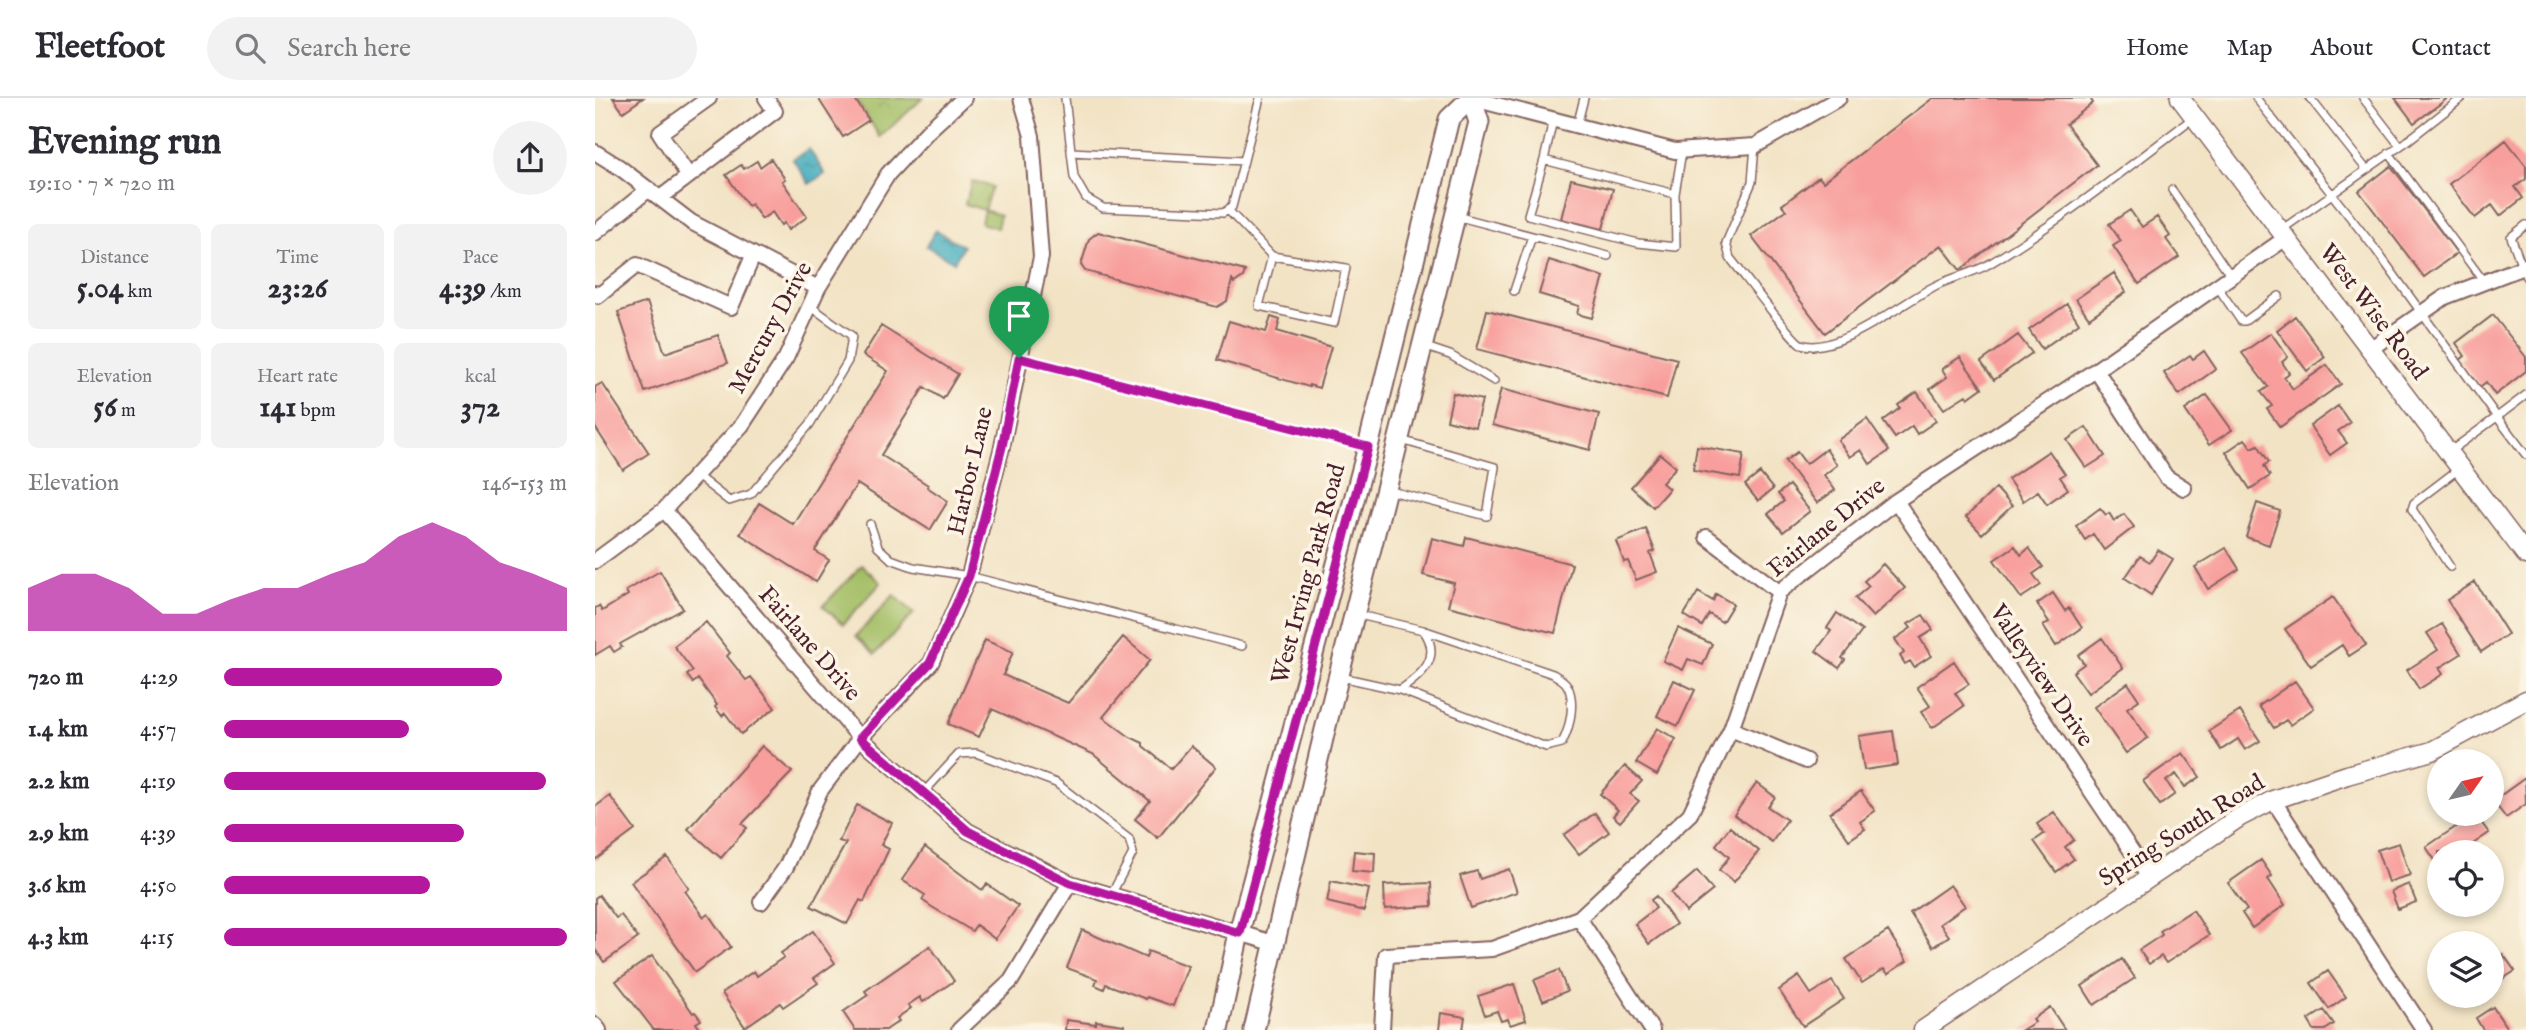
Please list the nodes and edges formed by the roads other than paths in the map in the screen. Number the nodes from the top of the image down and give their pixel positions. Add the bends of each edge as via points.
1 (709, 98) edge
2 (766, 98) edge
3 (964, 98) edge
4 (1021, 98) edge
5 (1065, 98) edge
6 (1260, 98) edge
7 (1471, 98) edge
8 (1584, 98) edge
9 (1839, 98) edge
10 (2180, 98) edge
11 (2256, 98) edge
12 (2310, 98) edge
13 (2363, 98) edge
14 (2462, 98) edge
15 (2195, 117) junction
16 (1553, 120) junction
17 (1577, 126) junction
18 (1755, 146) junction
19 (2400, 146) junction
20 (1682, 151) junction
21 (595, 152) edge
22 (1071, 152) junction
23 (2389, 153) junction
24 (1544, 160) junction
25 (1244, 161) junction
26 (2366, 169) junction
27 (688, 176) junction
28 (2172, 190) dead end
29 (654, 193) junction
30 (1675, 194) junction
31 (2330, 194) junction
32 (1228, 210) junction
33 (1455, 216) junction
34 (2526, 225) edge
35 (595, 233) edge
36 (2283, 234) junction
37 (1532, 236) junction
38 (753, 256) junction
39 (1272, 256) junction
40 (1608, 256) dead end
41 (2525, 270) edge
42 (2232, 276) junction
43 (2484, 282) junction
44 (2217, 286) junction
45 (818, 288) junction
46 (1514, 291) dead end
47 (595, 293) edge
48 (2279, 296) dead end
49 (810, 306) junction
50 (2422, 312) junction
51 (1423, 346) junction
52 (2369, 349) junction
53 (1019, 358) junction
54 (2096, 370) junction
55 (1495, 380) dead end
56 (2526, 395) edge
57 (2497, 417) junction
58 (1399, 440) junction
59 (1368, 447) junction
60 (2449, 452) junction
61 (2526, 455) edge
62 (2461, 468) junction
63 (696, 475) junction
64 (2184, 488) dead end
65 (1386, 490) junction
66 (1896, 501) junction
67 (664, 510) junction
68 (870, 524) dead end
69 (1707, 537) dead end
70 (2526, 555) edge
71 (595, 561) edge
72 (2450, 567) dead end
73 (969, 576) junction
74 (1779, 592) junction
75 (1355, 614) junction
76 (1423, 630) junction
77 (1242, 646) dead end
78 (1339, 676) junction
79 (1400, 690) junction
80 (2526, 700) edge
81 (1731, 729) junction
82 (860, 738) junction
83 (1806, 761) dead end
84 (924, 793) junction
85 (2273, 800) junction
86 (2149, 877) junction
87 (1070, 883) junction
88 (1111, 896) junction
89 (761, 902) dead end
90 (1579, 918) junction
91 (1240, 933) junction
92 (1273, 943) junction
93 (595, 1025) edge
94 (599, 1030) edge
95 (959, 1030) edge
96 (1218, 1030) edge
97 (1254, 1030) edge
98 (1382, 1030) edge
99 (1652, 1030) edge
100 (1923, 1030) edge
101 (2424, 1030) edge

1 - 27 street via 660,133
2 - 27 street via 775,111
3 - 45 street, Mercury Drive via 888,174
4 - 53 street, Harbor Lane via 1032,136 1041,257
5 - 22 lane
6 - 25 lane
7 - 16 street
7 - 33 main road via 1479,122
7 - 59 main road, West Irving Park Road via 1449,119
8 - 17 lane
9 - 18 street
10 - 15 street, West Wise Road
11 - 31 lane
12 - 26 lane
13 - 19 lane
14 - 19 lane
15 - 18 lane via 2090,197 1988,265 1935,285 1845,337 1818,347 1799,343 1730,258 1726,243 1752,182
15 - 36 street, West Wise Road
16 - 17 street
16 - 24 lane
17 - 20 street
18 - 20 street
19 - 23 lane
20 - 30 lane
21 - 29 street
22 - 25 lane
22 - 32 lane via 1074,177 1086,198 1103,208
23 - 26 lane
23 - 43 lane
24 - 30 lane
24 - 30 lane via 1528,215 1638,243 1676,247
25 - 32 lane
26 - 31 lane
27 - 29 street
28 - 42 lane
29 - 35 street
29 - 38 street via 691,222
31 - 36 lane
31 - 50 lane
32 - 39 lane
33 - 37 lane
33 - 51 main road
34 - 41 lane via 2511,237
36 - 42 street, Fairlane Drive
36 - 52 street, West Wise Road
37 - 40 lane
37 - 46 lane
38 - 45 street
38 - 47 street via 731,307 637,265 598,296
39 - 39 lane via 1259,306 1334,323 1346,268
41 - 43 street
42 - 44 street, Fairlane Drive
43 - 50 street
44 - 48 lane via 2241,321
44 - 54 street, Fairlane Drive
45 - 49 street, Mercury Drive
49 - 63 street, Mercury Drive via 786,358 742,425
49 - 63 lane via 852,336 848,361 810,424 751,494 729,501
50 - 52 street
50 - 57 lane
51 - 55 lane
51 - 58 main road
52 - 60 street, West Wise Road
53 - 59 lane
53 - 73 street, Harbor Lane
54 - 64 street via 2166,477
54 - 66 street, Fairlane Drive
56 - 57 lane
57 - 60 lane
57 - 61 lane
58 - 65 main road
58 - 65 lane via 1495,467 1487,516
59 - 91 main road, West Irving Park Road
60 - 62 street, West Wise Road
62 - 70 street, West Wise Road
62 - 72 lane via 2412,509
63 - 67 street, Mercury Drive
65 - 75 main road
66 - 74 street, Fairlane Drive
66 - 86 street, Valleyview Drive
67 - 71 street, Mercury Drive
67 - 82 street, Fairlane Drive
68 - 73 lane via 878,547 891,559
69 - 74 street
73 - 77 lane
73 - 82 street, Harbor Lane via 930,663
74 - 81 street, Fairlane Drive
75 - 76 lane
75 - 78 main road
76 - 79 lane via 1431,654 1421,676
76 - 79 lane via 1553,674 1566,683 1571,696 1569,730 1562,743 1546,747
78 - 79 lane
78 - 92 main road
80 - 85 street, Spring South Road via 2432,751
81 - 83 street
81 - 90 street, Fairlane Drive via 1690,814
82 - 84 street, Fairlane Drive
82 - 89 street, Harbor Lane via 820,791 786,867
84 - 87 street, Fairlane Drive via 968,831
84 - 88 lane via 958,754 976,753 1056,783 1129,839 1133,853
85 - 86 street, Spring South Road
85 - 101 street
86 - 100 street, Spring South Road
87 - 88 street, Fairlane Drive
87 - 95 street via 1011,981
88 - 91 street, Fairlane Drive
90 - 98 street, Fairlane Drive via 1492,948 1385,955
90 - 99 street
91 - 92 street, Fairlane Drive
91 - 96 main road, West Irving Park Road
92 - 97 main road
93 - 94 street

